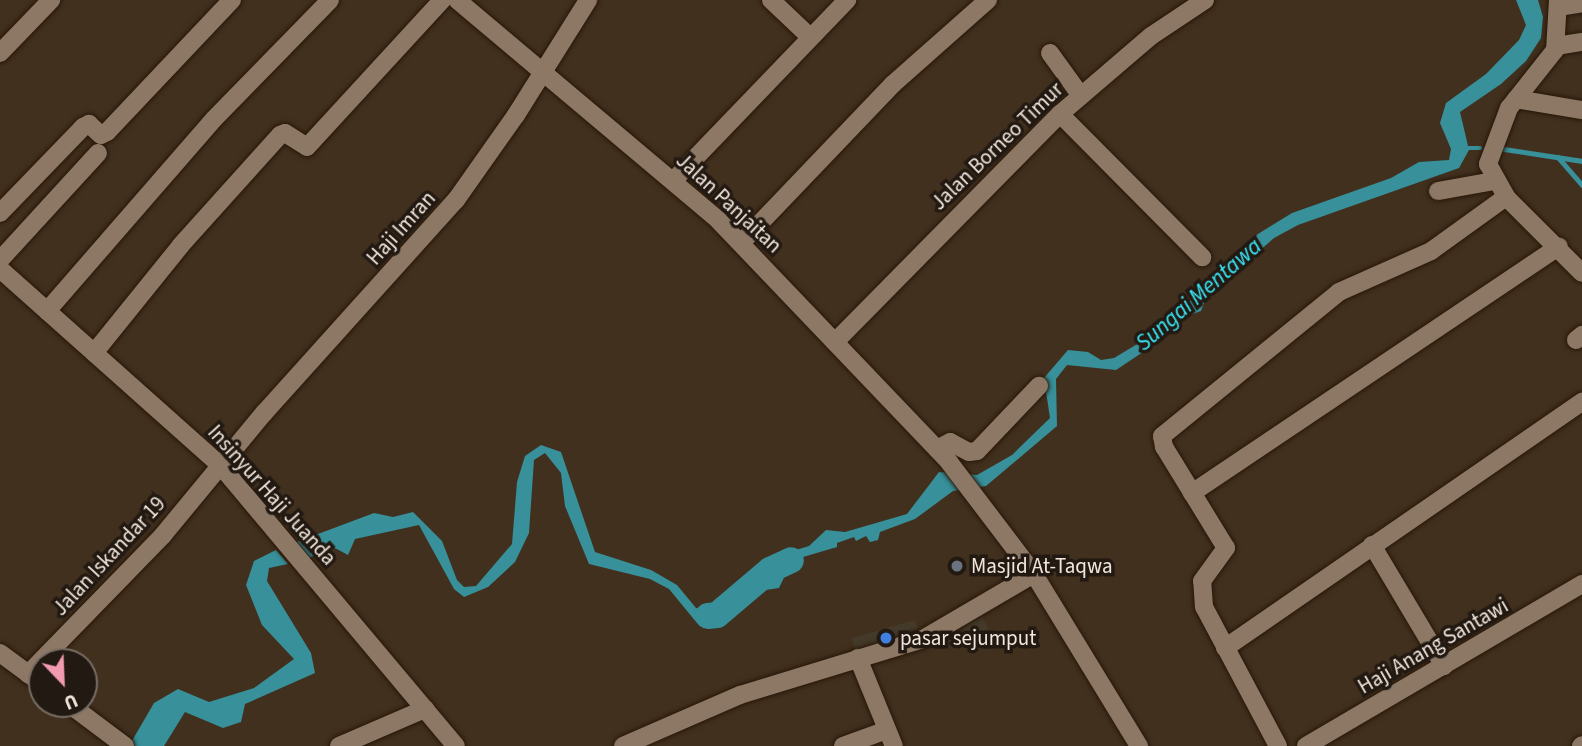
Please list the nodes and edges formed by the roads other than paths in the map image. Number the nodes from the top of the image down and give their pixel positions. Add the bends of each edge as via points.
1 (51, 0) edge
2 (232, 0) edge
3 (330, 0) edge
4 (442, 0) edge
5 (457, 0) edge
6 (589, 0) edge
7 (771, 0) edge
8 (847, 0) edge
9 (988, 0) edge
10 (1205, 0) edge
11 (1582, 3) edge
12 (1558, 4) edge
13 (809, 36) junction
14 (1582, 42) edge
15 (1556, 46) junction
16 (0, 53) edge
17 (1049, 53) dead end
18 (544, 72) junction
19 (1081, 96) junction
20 (1516, 99) junction
21 (1582, 110) edge
22 (1060, 114) junction
23 (98, 153) dead end
24 (674, 180) junction
25 (1494, 181) junction
26 (1438, 191) dead end
27 (1506, 197) junction
28 (0, 213) edge
29 (741, 243) junction
30 (1559, 246) junction
31 (1202, 257) dead end
32 (0, 260) edge
33 (1582, 273) edge
34 (4, 278) edge
35 (47, 311) junction
36 (835, 342) junction
37 (94, 353) junction
38 (1039, 386) dead end
39 (1582, 402) edge
40 (943, 456) junction
41 (219, 466) junction
42 (1192, 493) junction
43 (1372, 545) junction
44 (1034, 574) junction
45 (1582, 584) edge
46 (62, 648) edge
47 (1225, 648) junction
48 (0, 653) edge
49 (858, 658) junction
50 (1444, 666) junction
51 (28, 674) edge
52 (425, 709) junction
53 (88, 718) edge
54 (889, 739) edge
55 (121, 743) edge
56 (339, 746) edge
57 (456, 746) edge
58 (623, 746) edge
59 (843, 746) edge
60 (1139, 746) edge
61 (1278, 746) edge
62 (1306, 746) edge

1 - 16 street
2 - 28 street via 107,132 101,135 89,124 83,127
3 - 35 street via 214,119
4 - 37 street via 307,147 285,133 280,135 181,245
5 - 18 street, Jalan Panjaitan
6 - 18 street, Haji Imran
7 - 13 street
8 - 13 street
9 - 29 street via 893,84
10 - 19 street, Jalan Borneo Timur via 1151,36
11 - 12 street
12 - 15 street
13 - 24 street
14 - 15 street
15 - 20 street
17 - 19 street
18 - 24 street, Jalan Panjaitan
18 - 41 street, Haji Imran via 456,200
19 - 22 street, Jalan Borneo Timur
20 - 21 street
20 - 25 street via 1490,156
22 - 31 street
22 - 36 street, Jalan Borneo Timur
23 - 32 street
24 - 29 street, Jalan Panjaitan
25 - 26 street
25 - 27 street
27 - 30 street
27 - 42 street via 1431,251 1339,292 1167,431 1164,447
29 - 36 street, Jalan Panjaitan
30 - 33 street
30 - 42 street
34 - 35 street, Insinyur Haji Juanda
35 - 37 street, Insinyur Haji Juanda
36 - 40 street, Jalan Panjaitan
37 - 41 street, Insinyur Haji Juanda
38 - 40 street via 977,451 950,442
39 - 43 street
40 - 44 street, Jalan Panjaitan
41 - 46 street, Jalan Iskandar 19
41 - 52 street, Insinyur Haji Juanda
42 - 47 street via 1226,548 1201,587 1207,616
43 - 47 street
43 - 50 street
44 - 49 street via 933,635
44 - 60 street, Jalan Panjaitan
45 - 50 street, Haji Anang Santawi
47 - 61 street
48 - 51 street
49 - 54 street
49 - 58 street via 740,695
50 - 62 street, Haji Anang Santawi
52 - 56 street
52 - 57 street, Insinyur Haji Juanda
53 - 55 street
54 - 59 street

